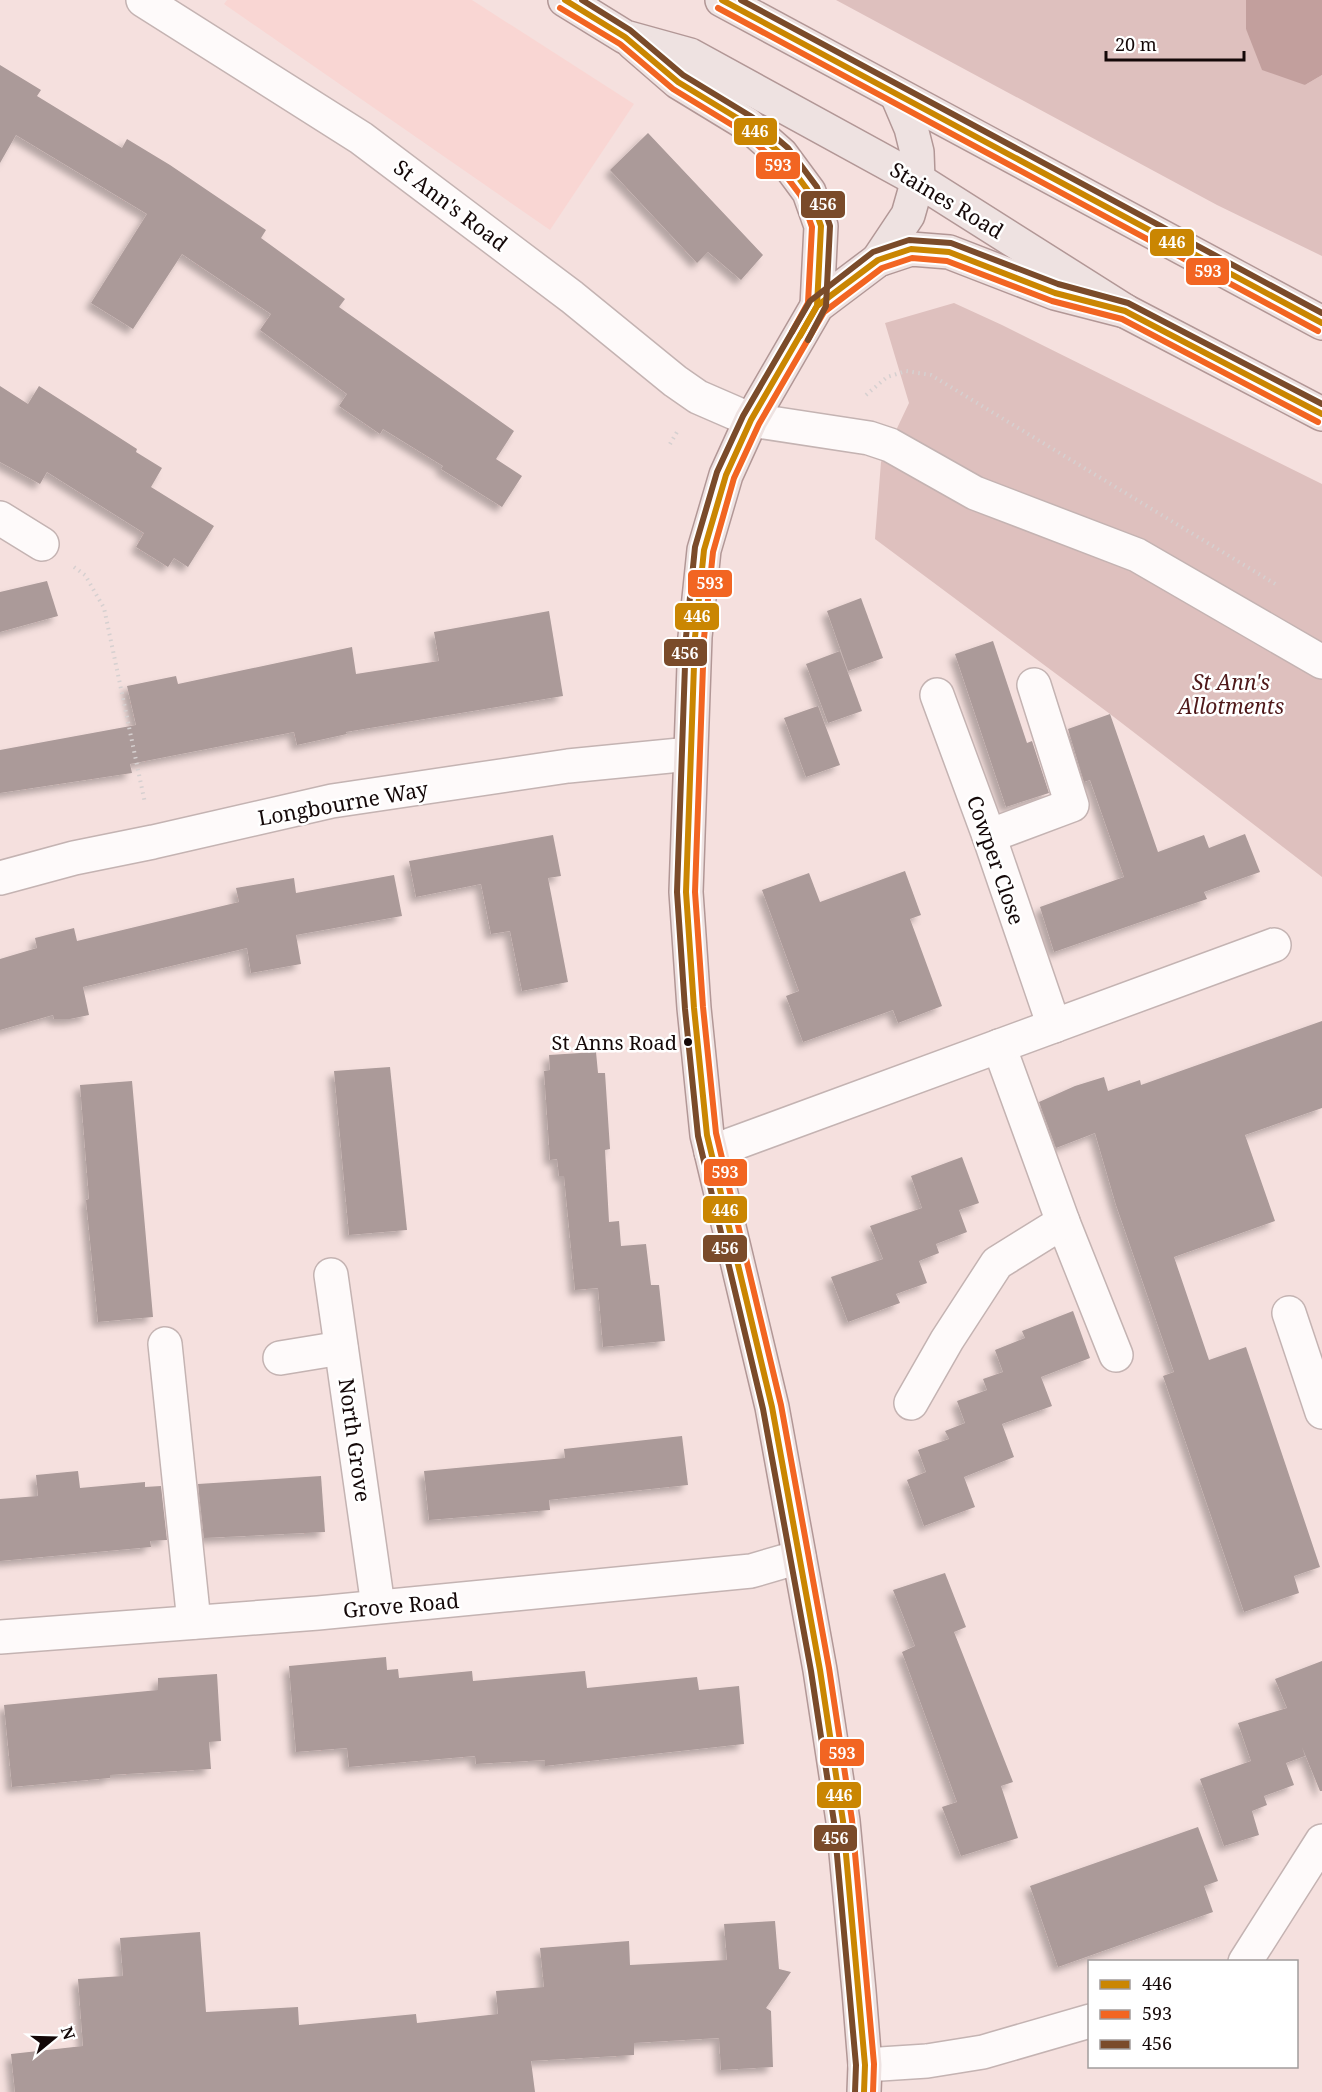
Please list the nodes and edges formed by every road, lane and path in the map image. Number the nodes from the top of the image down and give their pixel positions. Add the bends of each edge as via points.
1 (143, 0) edge
2 (565, 0) edge
3 (722, 0) edge
4 (625, 37) junction
5 (897, 95) junction
6 (918, 180) junction
7 (878, 260) junction
8 (817, 306) junction
9 (1125, 311) junction
10 (1322, 323) edge
11 (906, 371) dead end
12 (1322, 414) edge
13 (751, 420) junction
14 (0, 518) edge
15 (42, 544) joint
16 (1282, 588) dead end
17 (1322, 662) edge
18 (1034, 685) dead end
19 (937, 694) dead end
20 (690, 754) junction
21 (989, 836) junction
22 (153, 842) junction
23 (0, 878) edge
24 (1274, 945) dead end
25 (1054, 1026) junction
26 (999, 1046) junction
27 (711, 1152) junction
28 (1063, 1222) junction
29 (331, 1275) dead end
30 (1289, 1313) dead end
31 (165, 1344) dead end
32 (341, 1348) junction
33 (1116, 1355) dead end
34 (280, 1358) dead end
35 (911, 1403) dead end
36 (1322, 1412) edge
37 (799, 1557) junction
38 (378, 1606) junction
39 (194, 1622) junction
40 (0, 1637) edge
41 (1322, 1841) edge
42 (1246, 1960) edge
43 (1088, 2021) edge
44 (864, 2079) edge

1 - 13 street, St Ann's Road via 361,138 698,397
2 - 4 main road, Staines Road
3 - 5 main road
4 - 6 main road, Staines Road via 690,55
4 - 8 main road via 678,82 747,124 781,154 809,192 821,225
5 - 6 main road via 917,152
5 - 10 main road
6 - 7 main road via 908,214
6 - 9 main road, Staines Road
7 - 8 main road
7 - 9 main road via 911,249 949,252 1055,292
8 - 13 main road
9 - 12 main road, Staines Road
11 - 16 path via 931,375
13 - 17 street, St Ann's Road via 869,438 890,445 975,494 1137,555
13 - 20 main road via 726,475 704,550 695,637
14 - 15 street
15 - 22 path via 85,575 104,608
18 - 21 street via 1072,805
19 - 21 street, Cowper Close
20 - 22 street, Longbourne Way via 568,766 332,801
20 - 27 main road via 686,892 694,1008
21 - 25 street, Cowper Close
22 - 23 street, Longbourne Way
24 - 25 street
25 - 26 street
26 - 27 street
26 - 28 street
27 - 37 main road via 772,1407
28 - 33 street
28 - 35 street via 997,1263
29 - 32 street, North Grove
30 - 36 street
31 - 39 street
32 - 34 street
32 - 38 street, North Grove
37 - 38 street, Grove Road via 751,1570
37 - 44 main road via 843,1821
38 - 39 street, Grove Road
39 - 40 street, Grove Road
41 - 42 street
43 - 44 street via 983,2052 927,2061

